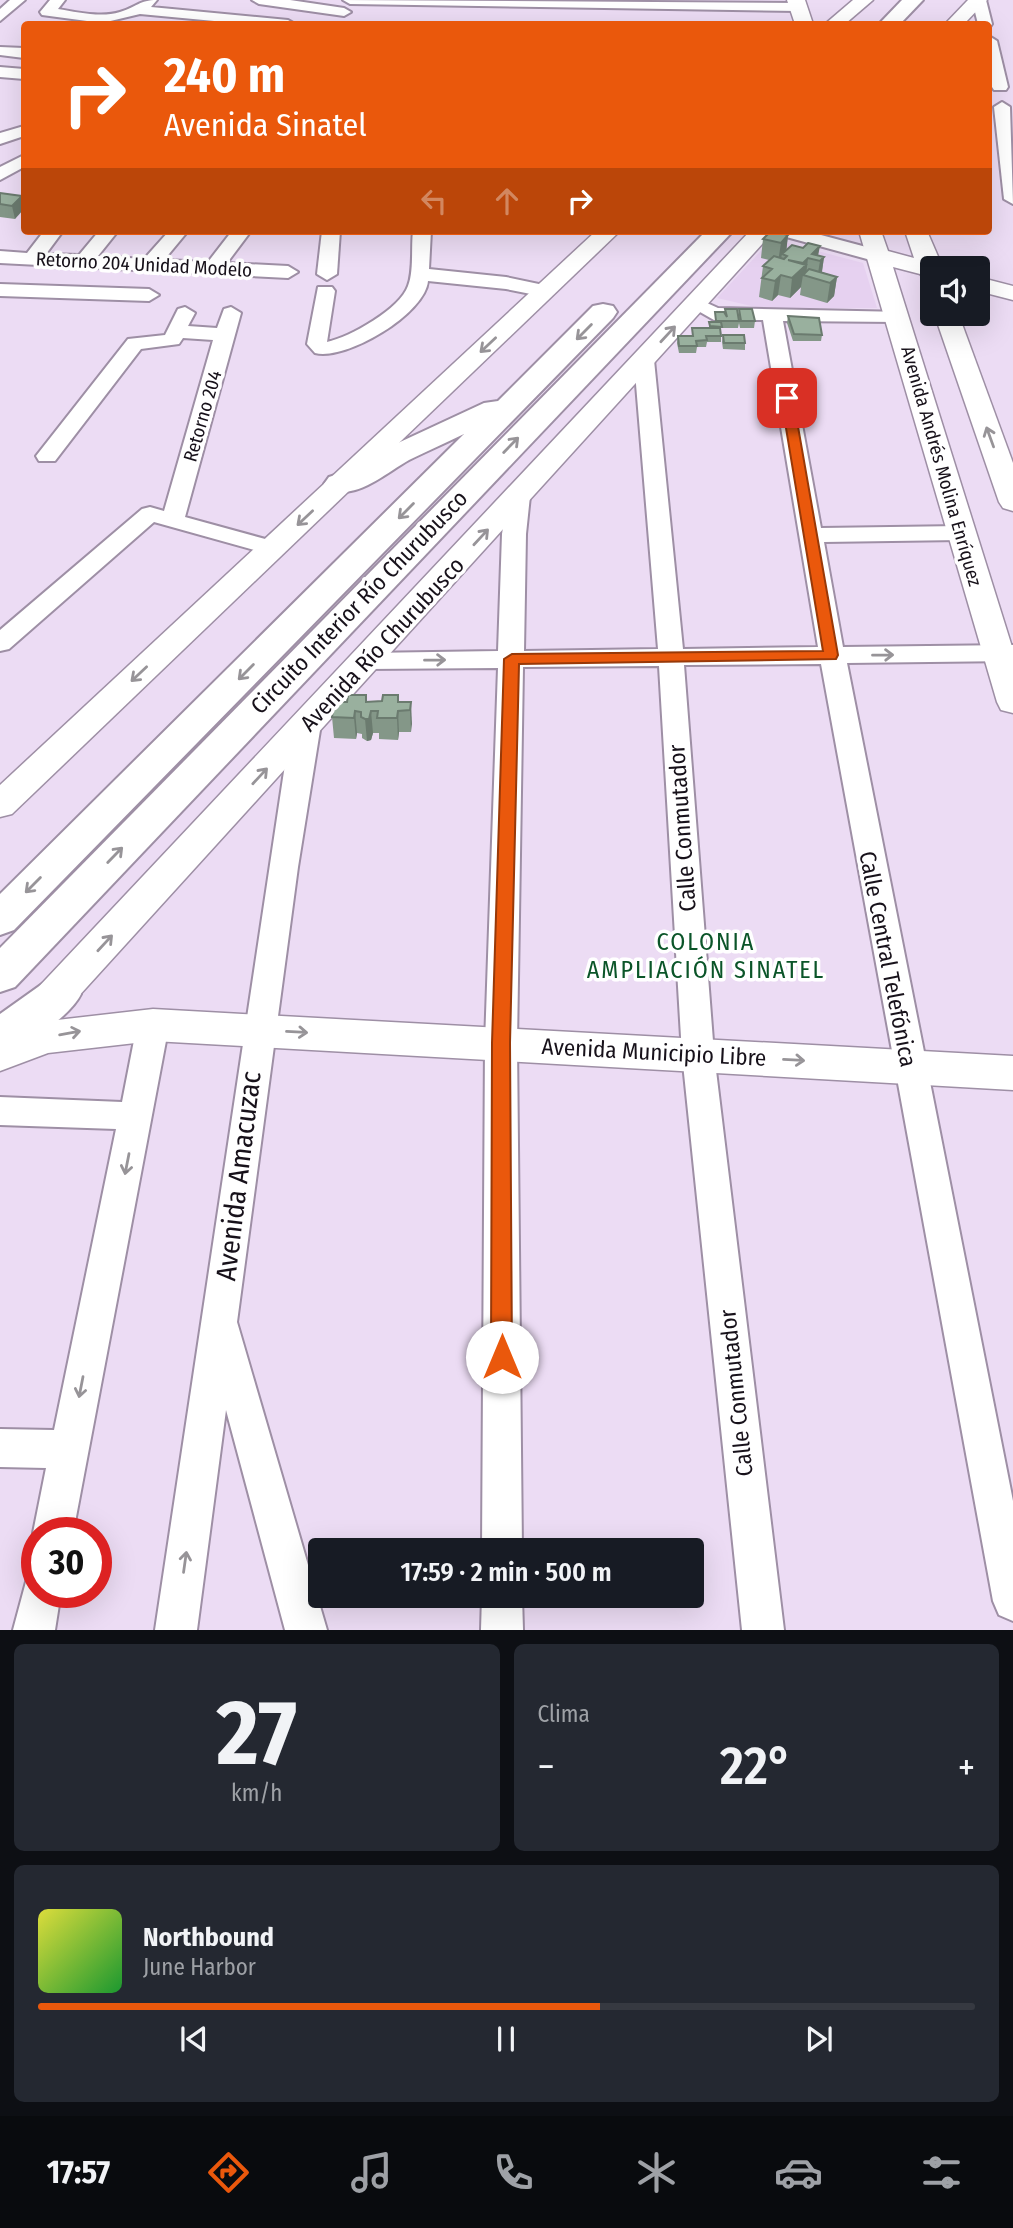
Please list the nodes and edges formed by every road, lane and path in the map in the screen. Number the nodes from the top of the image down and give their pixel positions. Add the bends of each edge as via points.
1 (18, 0) edge
2 (58, 0) edge
3 (259, 0) edge
4 (864, 0) edge
5 (914, 0) edge
6 (978, 0) edge
7 (277, 1) edge
8 (378, 1) edge
9 (485, 2) edge
10 (563, 2) edge
11 (641, 3) edge
12 (348, 4) edge
13 (716, 4) edge
14 (327, 9) junction
15 (800, 10) edge
16 (147, 12) edge
17 (0, 17) edge
18 (839, 17) edge
19 (103, 21) edge
20 (113, 21) edge
21 (253, 21) edge
22 (302, 21) edge
23 (318, 21) edge
24 (648, 21) edge
25 (892, 21) edge
26 (957, 21) edge
27 (984, 21) edge
28 (3, 51) dead end
29 (992, 52) edge
30 (21, 53) edge
31 (0, 72) edge
32 (21, 74) edge
33 (1001, 87) edge
34 (1001, 107) edge
35 (21, 132) edge
36 (0, 139) edge
37 (21, 148) edge
38 (0, 159) edge
39 (21, 162) edge
40 (0, 175) edge
41 (1013, 199) edge
42 (51, 235) edge
43 (106, 235) edge
44 (177, 235) edge
45 (239, 235) edge
46 (331, 235) edge
47 (422, 235) edge
48 (605, 235) edge
49 (679, 235) edge
50 (716, 235) edge
51 (759, 235) edge
52 (815, 235) edge
53 (918, 235) edge
54 (874, 243) edge
55 (926, 256) edge
56 (0, 257) edge
57 (32, 259) junction
58 (84, 261) junction
59 (159, 264) junction
60 (920, 265) edge
61 (214, 267) junction
62 (288, 272) dead end
63 (419, 274) junction
64 (990, 277) edge
65 (1013, 283) edge
66 (990, 287) edge
67 (0, 290) edge
68 (545, 291) junction
69 (1013, 293) edge
70 (696, 304) junction
71 (772, 316) junction
72 (897, 316) junction
73 (951, 326) edge
74 (644, 360) junction
75 (519, 397) junction
76 (47, 456) dead end
77 (340, 484) junction
78 (519, 496) junction
79 (1013, 502) edge
80 (173, 519) junction
81 (960, 533) junction
82 (810, 535) junction
83 (272, 548) junction
84 (0, 643) edge
85 (1004, 644) edge
86 (829, 646) junction
87 (670, 649) junction
88 (512, 650) junction
89 (375, 652) junction
90 (1013, 702) edge
91 (308, 724) junction
92 (0, 804) edge
93 (0, 919) edge
94 (0, 975) edge
95 (60, 994) joint
96 (153, 1025) junction
97 (257, 1029) junction
98 (501, 1043) junction
99 (2, 1047) edge
100 (698, 1055) junction
101 (908, 1067) junction
102 (1013, 1073) edge
103 (0, 1111) edge
104 (136, 1116) junction
105 (220, 1322) junction
106 (0, 1448) edge
107 (69, 1449) junction
108 (56, 1517) edge
109 (502, 1538) edge
110 (1013, 1601) edge
111 (38, 1608) edge
112 (502, 1608) edge
113 (34, 1629) edge
114 (176, 1629) edge
115 (306, 1629) edge
116 (502, 1629) edge
117 (763, 1629) edge

1 - 17 street
2 - 19 street via 47,12
3 - 7 street
4 - 18 main road
5 - 25 highway
6 - 26 main road
6 - 27 street
7 - 14 street
8 - 9 street
8 - 12 street
9 - 10 street
10 - 11 street
11 - 13 street
11 - 24 street
12 - 14 street
12 - 23 street
13 - 15 street
14 - 22 street
16 - 20 street
16 - 21 street
28 - 30 street
29 - 33 street
31 - 32 street
34 - 41 street
35 - 36 street
37 - 38 street
39 - 40 street
42 - 57 street
43 - 58 street
44 - 59 street
45 - 61 street
46 - 63 street via 317,344 322,349 349,344 387,318 414,294
47 - 63 street
48 - 68 main road
49 -> 75 highway, Circuito Interior Río Churubusco
94 -> 50 highway, Circuito Interior Río Churubusco
51 - 70 main road, Avenida Río Churubusco
52 - 54 street
53 - 55 main road
54 - 60 main road
54 - 72 main road, Avenida Andrés Molina Enríquez
56 - 57 street, Retorno 204 Unidad Modelo
57 - 58 street, Retorno 204 Unidad Modelo
58 - 59 street, Retorno 204 Unidad Modelo
59 - 61 street, Retorno 204 Unidad Modelo
59 - 67 street, Retorno 204 Unidad Modelo via 146,304
61 - 62 street, Retorno 204 Unidad Modelo
63 - 68 street
64 - 65 main road
66 - 69 main road
68 -> 77 main road
70 - 71 street via 714,314
74 -> 70 main road, Avenida Río Churubusco
71 - 72 street
71 - 82 street, Calle Central Telefónica
72 - 81 main road, Avenida Andrés Molina Enríquez
79 -> 73 main road
74 - 78 main road, Avenida Río Churubusco
74 - 87 street, Calle Conmutador
75 - 77 highway
75 -> 93 highway, Circuito Interior Río Churubusco
76 - 80 street, Retorno 204 via 135,343 167,342 180,322 228,323
77 -> 83 main road
78 - 88 street
89 -> 78 main road, Avenida Río Churubusco
80 - 83 street
80 - 84 street via 143,516
81 - 82 street
81 - 85 main road, Avenida Andrés Molina Enríquez
82 - 86 street, Calle Central Telefónica
83 -> 92 main road
85 - 86 street
85 - 90 main road, Avenida Andrés Molina Enríquez
86 - 87 street
86 - 101 street, Calle Central Telefónica
87 - 88 street
87 - 100 street, Calle Conmutador
88 - 89 street
88 - 98 street
89 - 91 main road, Avenida Río Churubusco
95 -> 91 main road, Avenida Río Churubusco
91 - 97 street, Avenida Amacuzac
95 - 99 highway
96 - 97 main road, Avenida Municipio Libre
99 -> 96 main road, Avenida Municipio Libre
96 - 104 street
97 -> 98 main road, Avenida Municipio Libre
97 - 105 street, Avenida Amacuzac
98 - 100 main road, Avenida Municipio Libre
98 - 109 street
100 -> 101 main road, Avenida Municipio Libre
100 - 117 street, Calle Conmutador
101 - 102 main road, Avenida Municipio Libre
101 - 110 street, Calle Central Telefónica
103 - 104 street
104 -> 107 street
114 -> 105 street, Avenida Amacuzac
105 - 115 street
106 - 107 street
107 - 108 street
111 - 113 street
112 - 116 street

